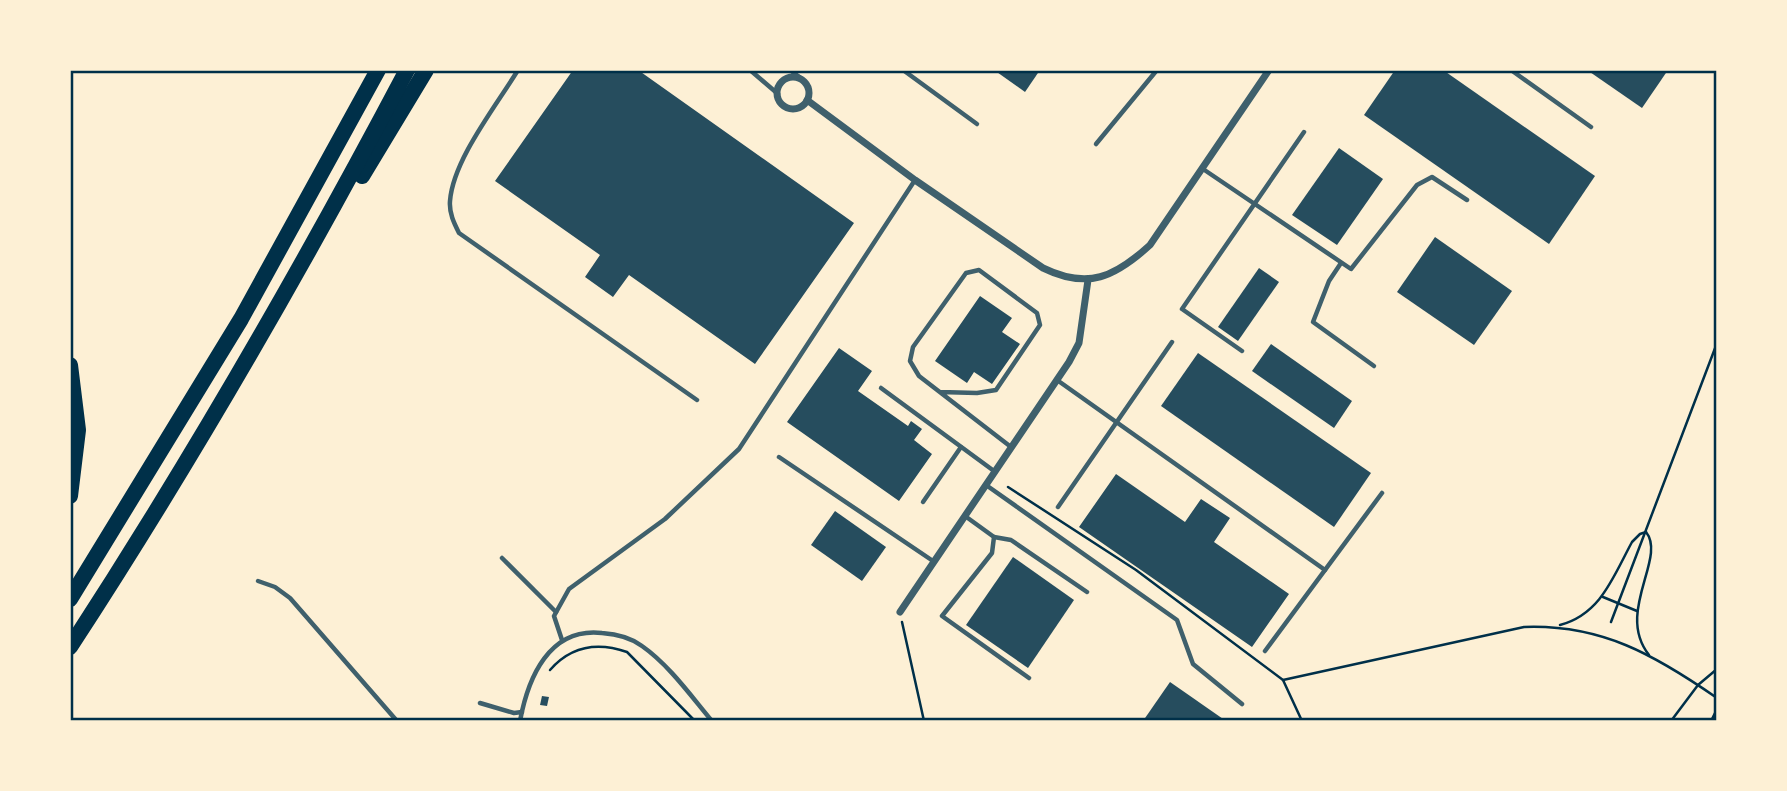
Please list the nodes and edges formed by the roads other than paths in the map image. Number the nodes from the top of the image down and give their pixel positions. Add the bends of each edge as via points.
1 (378, 70) edge
2 (407, 70) edge
3 (426, 70) edge
4 (518, 70) edge
5 (750, 70) edge
6 (790, 70) edge
7 (903, 70) edge
8 (1157, 70) edge
9 (1269, 70) edge
10 (1511, 70) edge
11 (802, 79) junction
12 (778, 94) junction
13 (807, 100) junction
14 (977, 124) dead end
15 (1591, 127) dead end
16 (1304, 132) dead end
17 (1096, 144) dead end
18 (1202, 168) junction
19 (915, 180) junction
20 (1466, 200) dead end
21 (1255, 204) junction
22 (1341, 263) junction
23 (1087, 280) junction
24 (1172, 342) dead end
25 (1242, 351) dead end
26 (70, 365) edge
27 (1374, 366) dead end
28 (1057, 380) junction
29 (881, 388) dead end
30 (940, 392) junction
31 (224, 398) junction
32 (697, 400) dead end
33 (1116, 422) junction
34 (961, 447) junction
35 (1011, 448) junction
36 (779, 457) dead end
37 (993, 474) junction
38 (986, 485) junction
39 (1382, 493) dead end
40 (70, 496) edge
41 (923, 502) dead end
42 (1058, 507) dead end
43 (965, 516) junction
44 (994, 537) junction
45 (502, 558) dead end
46 (934, 562) junction
47 (1325, 570) junction
48 (258, 580) dead end
49 (1087, 592) dead end
50 (70, 599) edge
51 (556, 612) junction
52 (900, 612) road end
53 (562, 640) junction
54 (70, 647) edge
55 (1265, 651) dead end
56 (1029, 678) dead end
57 (481, 703) dead end
58 (1242, 704) dead end
59 (522, 712) junction
60 (397, 721) edge
61 (520, 721) edge
62 (712, 721) edge

1 - 50 highway via 241,319
2 - 31 highway
3 - 31 highway
4 - 32 lane via 462,162 452,187 449,203 459,233
5 - 12 lane
6 - 11 lane
7 - 14 lane
8 - 17 lane
9 - 18 street
10 - 15 lane
11 - 12 street via 788,78
11 - 13 street via 808,88
12 - 13 street via 788,108
13 - 19 street
16 - 21 lane
18 - 21 lane
18 - 23 street via 1150,245 1131,263
19 - 23 street via 1044,268 1065,279
19 - 51 lane via 738,449 665,519 569,589
20 - 22 lane via 1432,177 1417,185 1351,269
21 - 22 lane
21 - 25 lane via 1182,309
22 - 27 lane via 1313,322
23 - 28 street via 1079,343
24 - 33 lane
26 - 40 highway via 78,430
28 - 33 lane
28 - 35 street
29 - 34 lane
30 - 30 lane via 912,367 913,347 966,273 979,270 1037,313 1040,325 996,390
30 - 35 lane
31 - 54 highway
33 - 42 lane
33 - 47 lane
34 - 37 lane
34 - 41 lane
35 - 37 street
36 - 46 lane
37 - 38 street
38 - 43 street
38 - 58 lane via 1177,620 1193,664
39 - 47 lane
43 - 44 lane
43 - 46 street
44 - 49 lane via 1011,540
44 - 56 lane via 992,553 942,617
45 - 51 lane
46 - 52 street
47 - 55 lane
48 - 60 lane via 290,598
51 - 53 lane via 554,624
53 - 59 lane via 536,670
53 - 62 lane via 593,632 626,637 643,647
57 - 59 lane
59 - 61 lane

